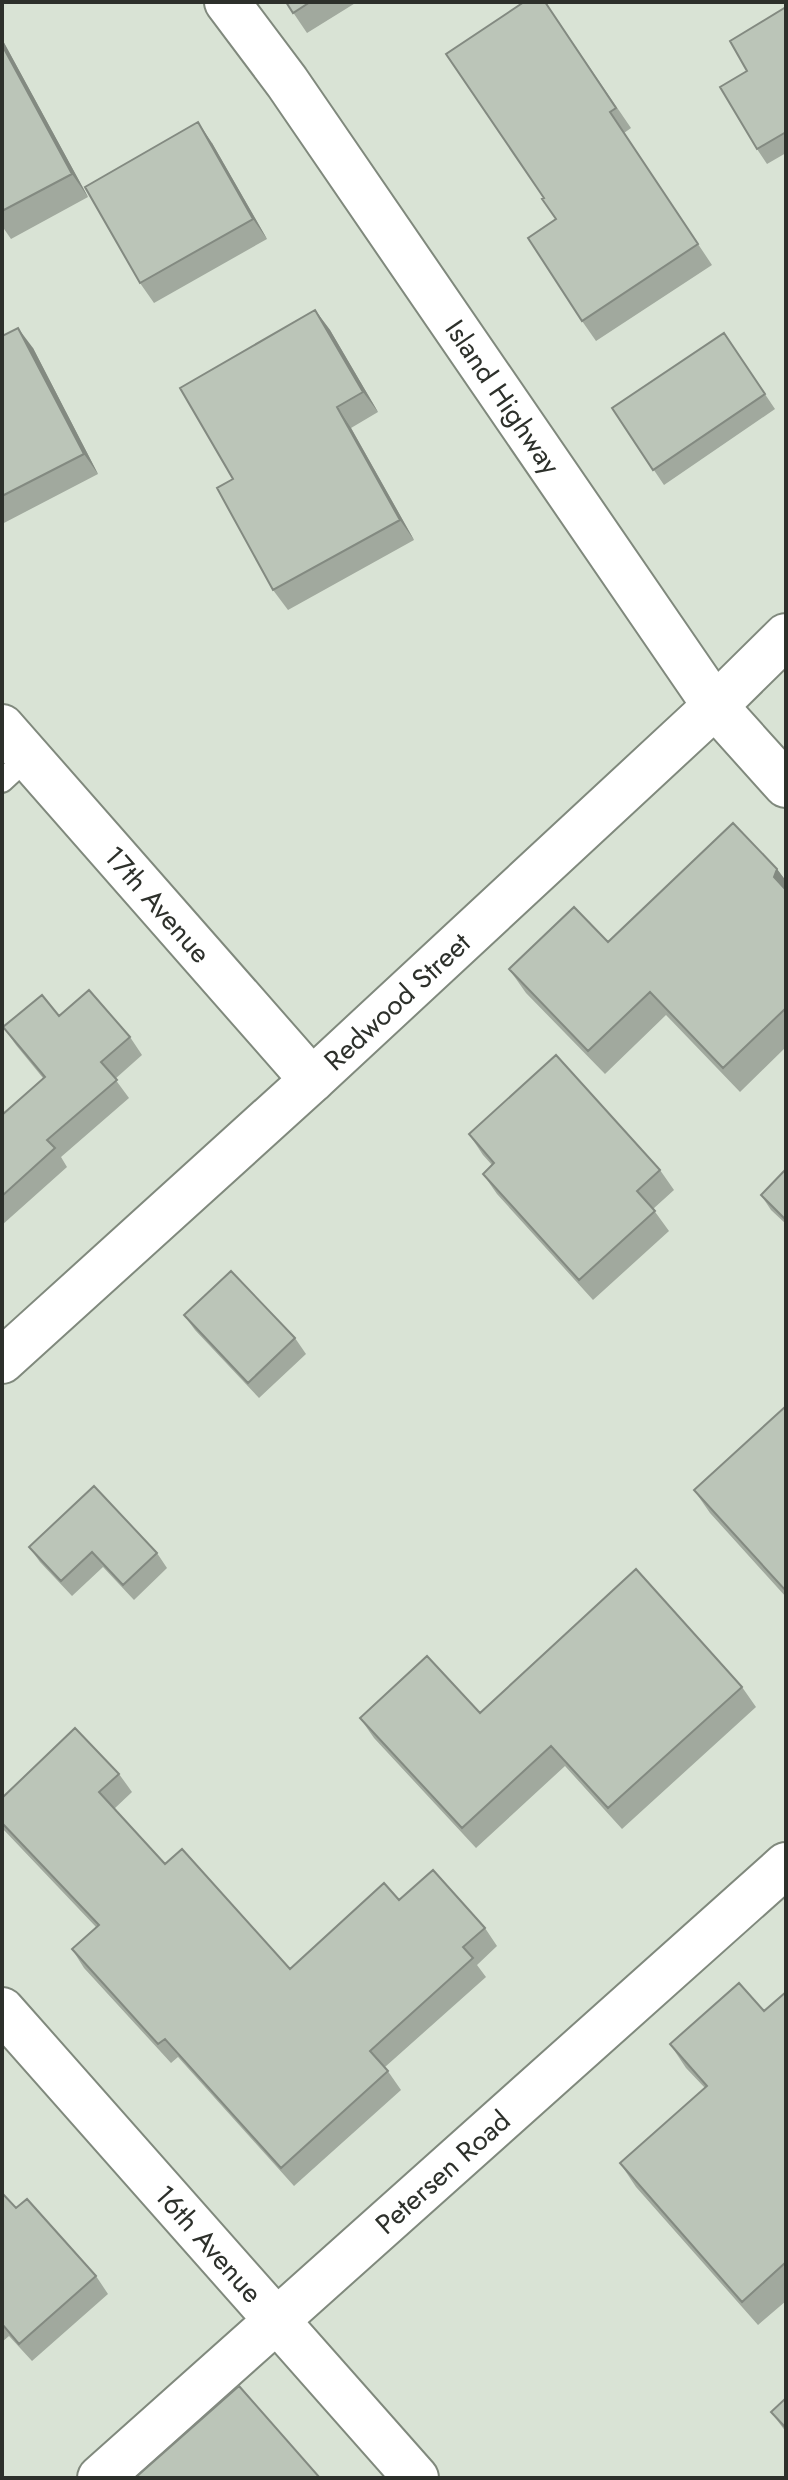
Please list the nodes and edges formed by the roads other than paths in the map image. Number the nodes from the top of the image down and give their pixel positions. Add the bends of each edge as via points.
1 (227, 2) edge
2 (786, 636) edge
3 (715, 706) junction
4 (11, 755) edge
5 (786, 785) edge
6 (312, 1080) junction
7 (2, 1361) edge
8 (786, 1865) edge
9 (2, 2010) edge
10 (277, 2320) junction
11 (100, 2478) edge
12 (416, 2478) edge

1 - 3 street, Island Highway
2 - 3 street, Redwood Street
3 - 5 street, Island Highway
3 - 6 street, Redwood Street
4 - 6 street, 17th Avenue
6 - 7 street, Redwood Street
8 - 10 street, Petersen Road
9 - 10 street, 16th Avenue
10 - 11 street, Petersen Road
10 - 12 street, 16th Avenue

